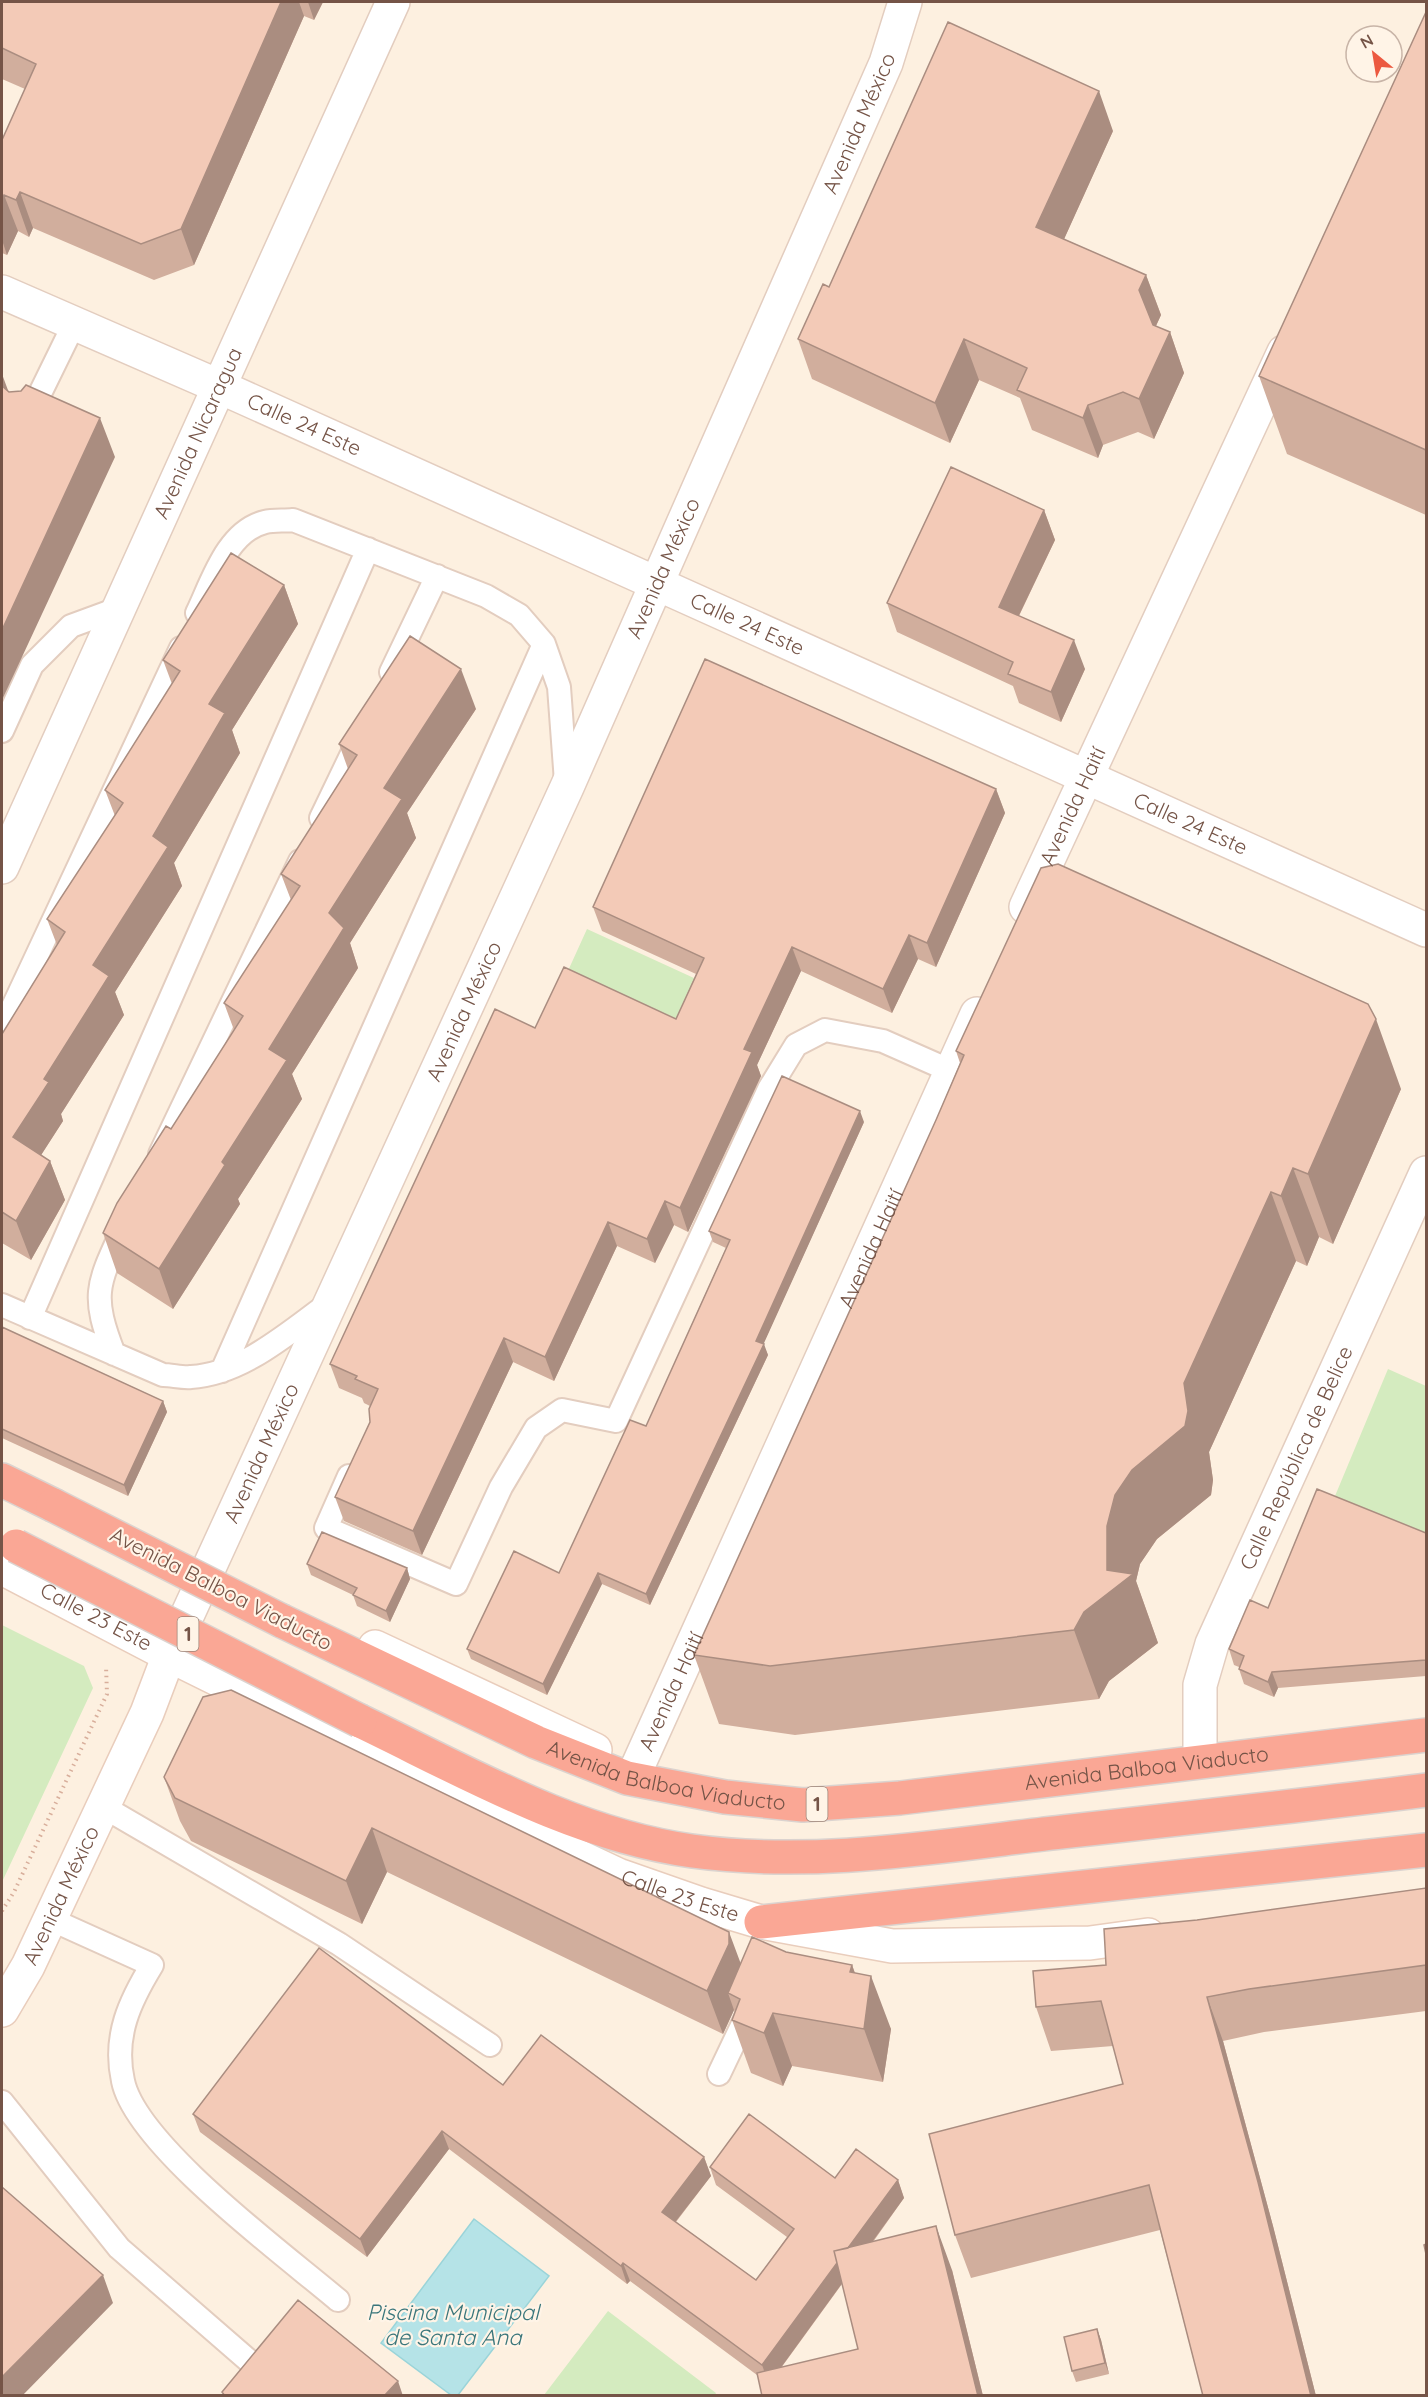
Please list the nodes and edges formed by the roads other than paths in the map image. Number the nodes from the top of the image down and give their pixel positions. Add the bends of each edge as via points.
1 (393, 2) edge
2 (905, 2) edge
3 (2, 292) edge
4 (74, 324) junction
5 (1297, 324) edge
6 (218, 386) junction
7 (28, 418) edge
8 (368, 549) junction
9 (437, 576) junction
10 (657, 584) junction
11 (120, 608) junction
12 (544, 644) junction
13 (380, 694) edge
14 (370, 716) edge
15 (2, 731) edge
16 (1087, 777) junction
17 (567, 787) junction
18 (3, 856) edge
19 (1426, 930) edge
20 (1014, 934) edge
21 (990, 986) edge
22 (2, 1030) edge
23 (951, 1071) junction
24 (1426, 1173) edge
25 (148, 1178) edge
26 (132, 1210) edge
27 (332, 1302) junction
28 (2, 1305) edge
29 (30, 1318) junction
30 (114, 1354) junction
31 (222, 1371) junction
32 (357, 1460) edge
33 (2, 1465) edge
34 (2, 1480) edge
35 (2, 1538) edge
36 (2, 1568) edge
37 (209, 1570) junction
38 (169, 1655) junction
39 (1426, 1723) edge
40 (1426, 1735) edge
41 (1200, 1750) junction
42 (636, 1770) junction
43 (1426, 1790) edge
44 (102, 1806) junction
45 (1426, 1850) edge
46 (50, 1919) junction
47 (1182, 1931) edge
48 (761, 1932) junction
49 (758, 1991) edge
50 (2, 2008) edge
51 (490, 2045) dead end
52 (719, 2074) dead end
53 (2, 2102) edge
54 (338, 2300) dead end
55 (249, 2361) edge

1 - 6 street, Avenida Nicaragua
2 - 10 street, Avenida México via 886,63
3 - 4 street, Calle 24 Este
4 - 6 street, Calle 24 Este
4 - 7 lane
5 - 16 street, Avenida Haití
6 - 10 street, Calle 24 Este
6 - 11 street, Avenida Nicaragua
8 - 9 lane
8 - 22 lane via 293,520 264,522 242,535 224,556
8 - 29 lane
9 - 12 lane via 519,615
9 - 13 lane
10 - 16 street, Calle 24 Este
10 - 17 street, Avenida México
11 - 15 lane via 71,626 32,665
11 - 18 street, Avenida Nicaragua
12 - 17 lane via 559,687
12 - 31 lane
14 - 25 lane
16 - 19 street, Calle 24 Este
16 - 20 street, Avenida Haití
17 - 27 street, Avenida México
21 - 23 street, Avenida Haití
23 - 32 lane via 883,1041 825,1030 796,1045 769,1089 616,1421 562,1410 536,1428 501,1487 456,1584 326,1528
23 - 42 street, Avenida Haití
24 - 41 street, Calle República de Belice via 1212,1644 1200,1685
26 - 30 lane via 101,1275 98,1299 101,1321
27 - 31 lane via 274,1344
27 - 37 street, Avenida México
28 - 29 lane
29 - 30 lane
30 - 31 lane via 163,1375 190,1377
33 - 37 street, 1
34 - 40 highway, Avenida Balboa Viaducto / 1, bridge via 282,1621 536,1742 627,1778 725,1797 803,1805 900,1798
35 - 43 highway, 1, bridge via 360,1722 528,1801 615,1833 692,1851 793,1857 903,1851
36 - 38 street, Calle 23 Este / 1
37 - 38 street, Avenida México
37 - 42 street, 1
38 - 44 street, Avenida México via 147,1713
38 - 48 street, Calle 23 Este / 1 via 618,1875
39 - 41 street, 1
41 - 42 street, 1 via 819,1792 735,1789
44 - 46 street, Avenida México
44 - 51 lane via 339,1944
45 - 48 highway
46 - 50 street, Avenida México
46 - 54 lane via 152,1965 131,2000 120,2038 123,2082 143,2122 186,2171
47 - 48 street, Calle 23 Este via 1090,1943 892,1946
49 - 52 lane
53 - 55 lane via 118,2248

